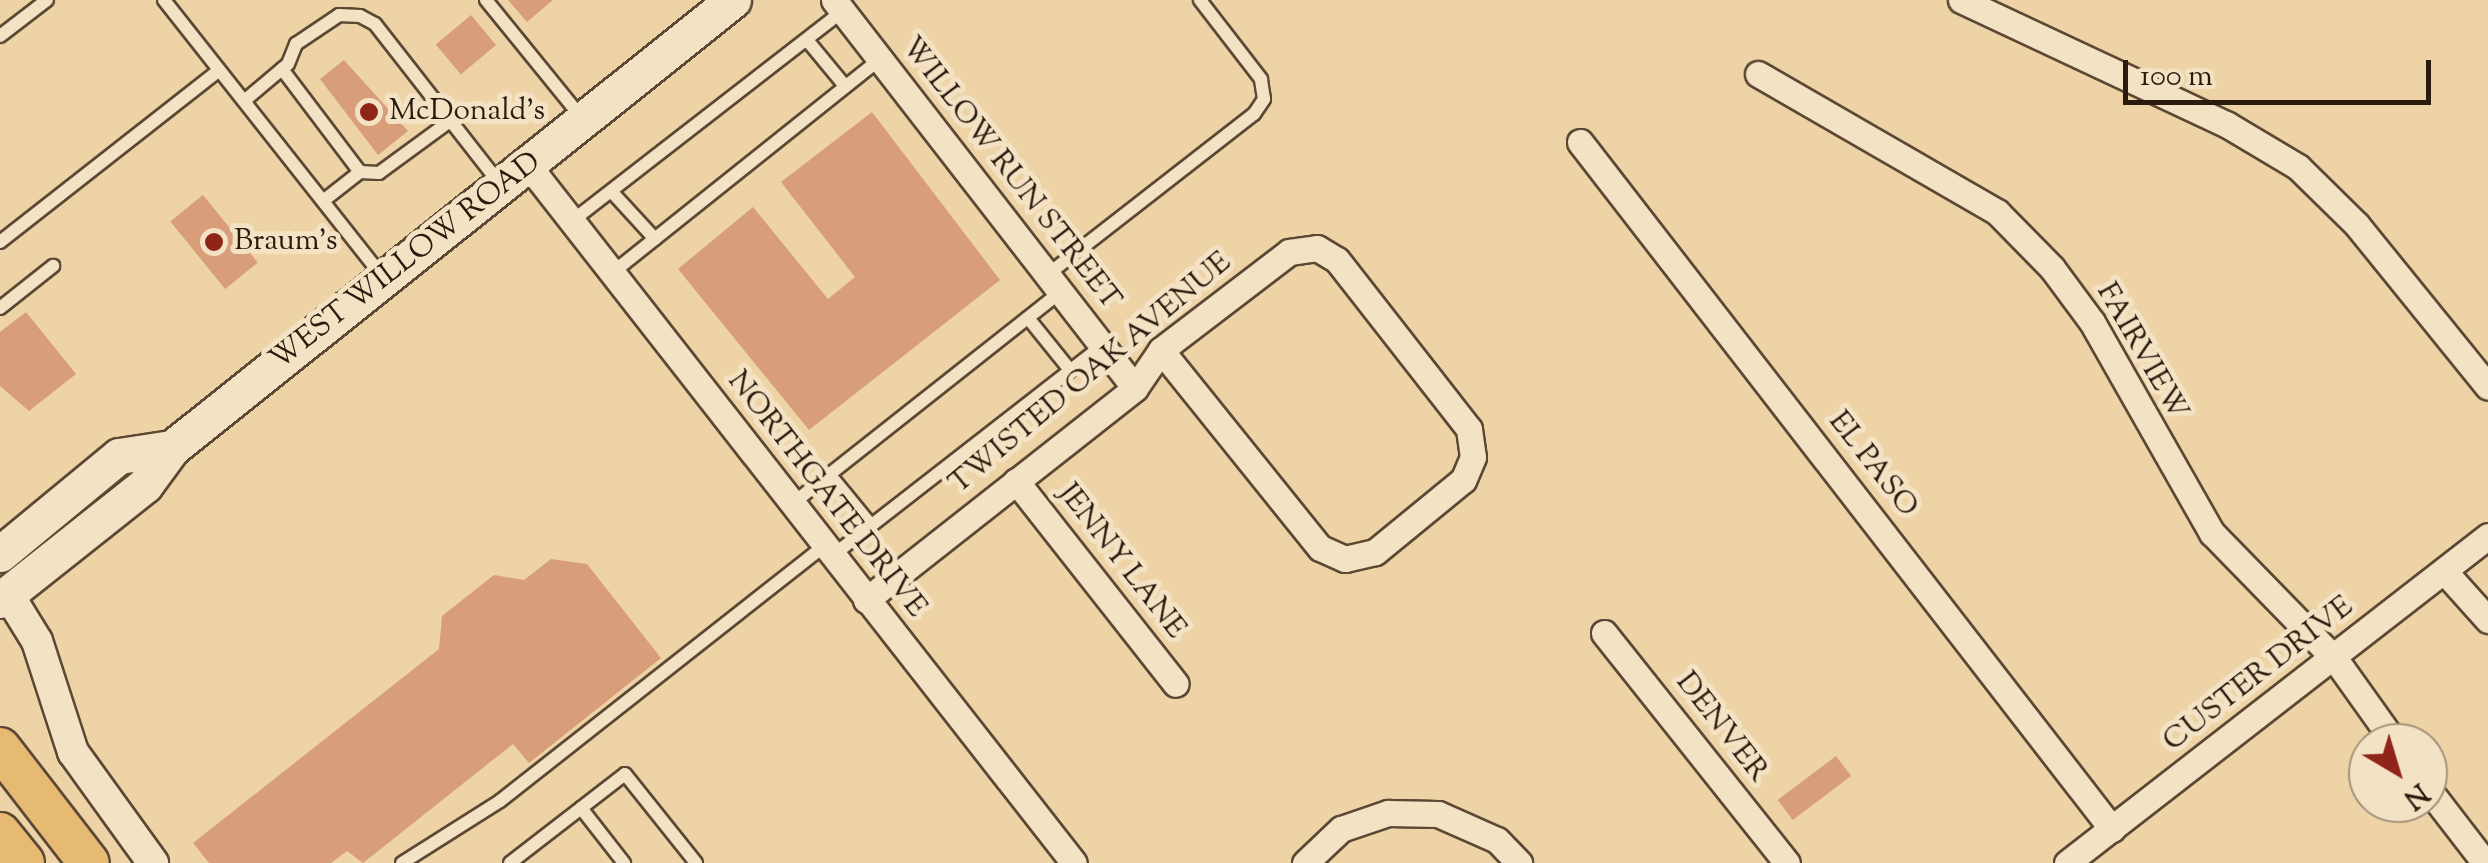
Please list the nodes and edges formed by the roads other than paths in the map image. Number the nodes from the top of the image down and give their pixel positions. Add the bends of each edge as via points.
1 (47, 0) edge
2 (164, 0) edge
3 (486, 0) edge
4 (733, 0) edge
5 (1200, 0) edge
6 (1961, 0) edge
7 (839, 6) edge
8 (0, 36) edge
9 (807, 40) junction
10 (880, 59) junction
11 (282, 69) junction
12 (219, 70) junction
13 (1758, 74) dead end
14 (845, 86) junction
15 (244, 101) junction
16 (584, 120) junction
17 (450, 121) junction
18 (1580, 142) dead end
19 (360, 172) junction
20 (514, 176) junction
21 (611, 191) junction
22 (322, 201) junction
23 (572, 221) junction
24 (655, 239) junction
25 (0, 242) edge
26 (52, 266) dead end
27 (612, 273) junction
28 (384, 279) junction
29 (1054, 284) junction
30 (0, 308) edge
31 (1028, 318) junction
32 (1102, 346) junction
33 (1161, 350) junction
34 (1070, 370) junction
35 (2488, 387) edge
36 (1134, 388) junction
37 (172, 448) junction
38 (830, 475) junction
39 (1016, 481) junction
40 (792, 504) junction
41 (871, 525) junction
42 (2488, 536) edge
43 (828, 551) junction
44 (0, 554) edge
45 (2444, 572) junction
46 (4, 597) edge
47 (866, 600) junction
48 (2488, 620) edge
49 (1604, 633) dead end
50 (2335, 658) junction
51 (1176, 684) dead end
52 (2381, 723) edge
53 (0, 748) edge
54 (580, 808) junction
55 (2448, 815) edge
56 (2112, 828) junction
57 (0, 833) edge
58 (24, 863) edge
59 (90, 863) edge
60 (154, 863) edge
61 (402, 863) edge
62 (510, 863) edge
63 (624, 863) edge
64 (696, 863) edge
65 (1074, 863) edge
66 (1304, 863) edge
67 (1519, 863) edge
68 (1787, 863) edge
69 (2067, 863) edge
70 (2485, 863) edge

1 - 8 lane
2 - 12 lane
3 - 16 lane
4 - 16 main road, WEST WILLOW ROAD
5 - 29 lane via 1261,79 1264,99
6 - 35 street via 2226,124 2298,167 2356,225
7 - 9 lane
7 - 10 street, WILLOW RUN STREET
9 - 14 lane
9 - 21 lane
10 - 14 lane
10 - 29 street, WILLOW RUN STREET
11 - 15 lane
11 - 17 lane via 296,44 339,15 360,16 374,24
11 - 19 lane
12 - 15 lane
12 - 25 lane
13 - 50 street, FAIRVIEW via 1997,212 2092,322 2212,533
14 - 24 lane
15 - 22 lane
16 - 20 main road, WEST WILLOW ROAD
17 - 19 lane via 380,173
17 - 20 lane
18 - 56 street, EL PASO
19 - 22 lane
20 - 23 street, NORTHGATE DRIVE
20 - 28 main road, WEST WILLOW ROAD
21 - 23 lane
21 - 24 lane
22 - 28 lane
23 - 27 street, NORTHGATE DRIVE
24 - 27 lane
26 - 30 lane
27 - 40 street, NORTHGATE DRIVE
28 - 37 main road, WEST WILLOW ROAD
29 - 31 lane
29 - 32 street, WILLOW RUN STREET
31 - 34 lane
31 - 38 lane
32 - 34 lane
32 - 36 street, WILLOW RUN STREET
33 - 33 street, TWISTED OAK AVENUE via 1289,252 1317,248 1337,260 1469,430 1473,457 1464,480 1375,552 1345,560 1320,548
33 - 36 street, TWISTED OAK AVENUE
34 - 41 lane
36 - 39 street, TWISTED OAK AVENUE
37 - 44 main road, WEST WILLOW ROAD via 119,456
37 - 46 main road, WEST WILLOW ROAD via 145,485
38 - 40 lane
38 - 41 lane
39 - 47 street, TWISTED OAK AVENUE
39 - 51 street, JENNY LANE
40 - 43 street, NORTHGATE DRIVE
41 - 43 lane
42 - 45 street, CUSTER DRIVE
43 - 47 street, NORTHGATE DRIVE
43 - 61 lane via 500,801
45 - 48 street
45 - 50 street, CUSTER DRIVE
46 - 60 street via 37,642 73,752
47 - 65 street, NORTHGATE DRIVE
49 - 68 street, DENVER
50 - 52 street, FAIRVIEW
50 - 56 street, CUSTER DRIVE
53 - 59 main road
54 - 62 lane
54 - 63 lane
54 - 64 lane via 625,774
55 - 70 street
56 - 69 street, CUSTER DRIVE
57 - 58 main road
66 - 67 street via 1341,829 1388,813 1438,814 1497,840

